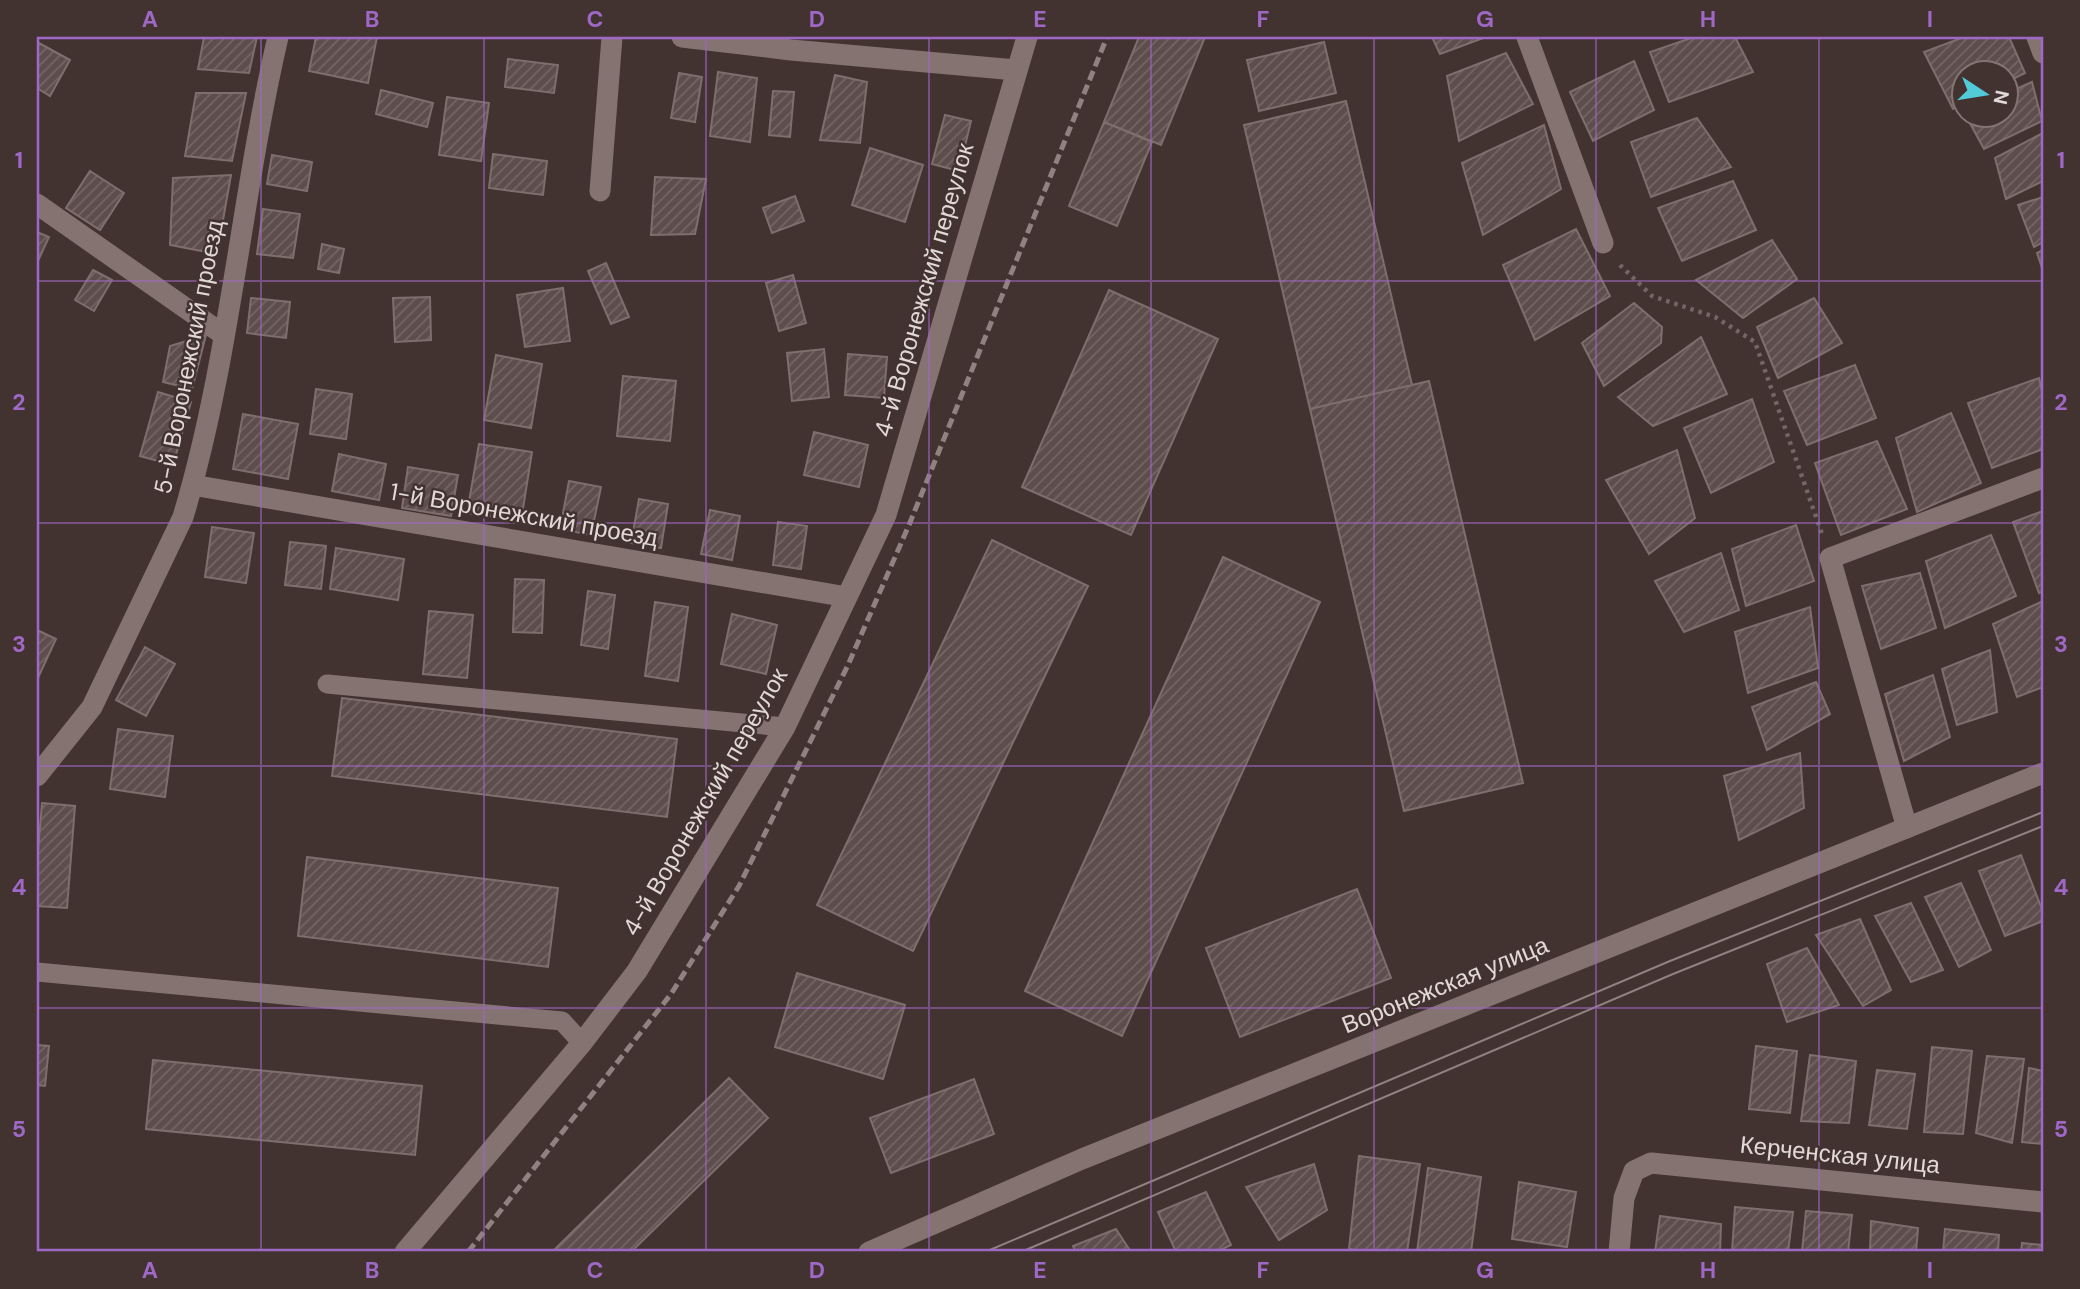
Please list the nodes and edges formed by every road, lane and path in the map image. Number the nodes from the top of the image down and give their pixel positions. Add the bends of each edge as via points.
1 (278, 37) edge
2 (612, 37) edge
3 (682, 37) edge
4 (1027, 37) edge
5 (1527, 37) edge
6 (2037, 37) edge
7 (2043, 54) edge
8 (1016, 70) junction
9 (600, 191) dead end
10 (37, 204) edge
11 (1603, 243) joint
12 (224, 335) junction
13 (2043, 478) edge
14 (192, 485) junction
15 (1830, 558) junction
16 (846, 597) junction
17 (327, 684) dead end
18 (785, 727) junction
19 (2043, 774) edge
20 (37, 776) edge
21 (1907, 828) junction
22 (37, 972) edge
23 (582, 1043) junction
24 (2043, 1202) edge
25 (405, 1252) edge
26 (869, 1252) edge
27 (1619, 1252) edge

1 - 12 street, 5-й Воронежский проезд
2 - 9 street
3 - 8 street
4 - 8 street, 4-й Воронежский переулок
5 - 11 street
6 - 7 street
8 - 16 street, 4-й Воронежский переулок via 886,515
10 - 12 street
11 - 15 path via 1652,296 1715,317 1755,342
12 - 14 street, 5-й Воронежский проезд
13 - 15 street
14 - 16 street, 1-й Воронежский проезд
14 - 20 street, 5-й Воронежский проезд via 183,517 93,707
15 - 21 street
16 - 18 street, 4-й Воронежский переулок
17 - 18 lane
18 - 23 street, 4-й Воронежский переулок via 637,971
19 - 21 street, Воронежская улица
21 - 26 street, Воронежская улица via 1082,1159
22 - 23 lane via 562,1021
23 - 25 street, 4-й Воронежский переулок
24 - 27 street, Керченская улица via 1651,1163 1634,1171 1624,1198

